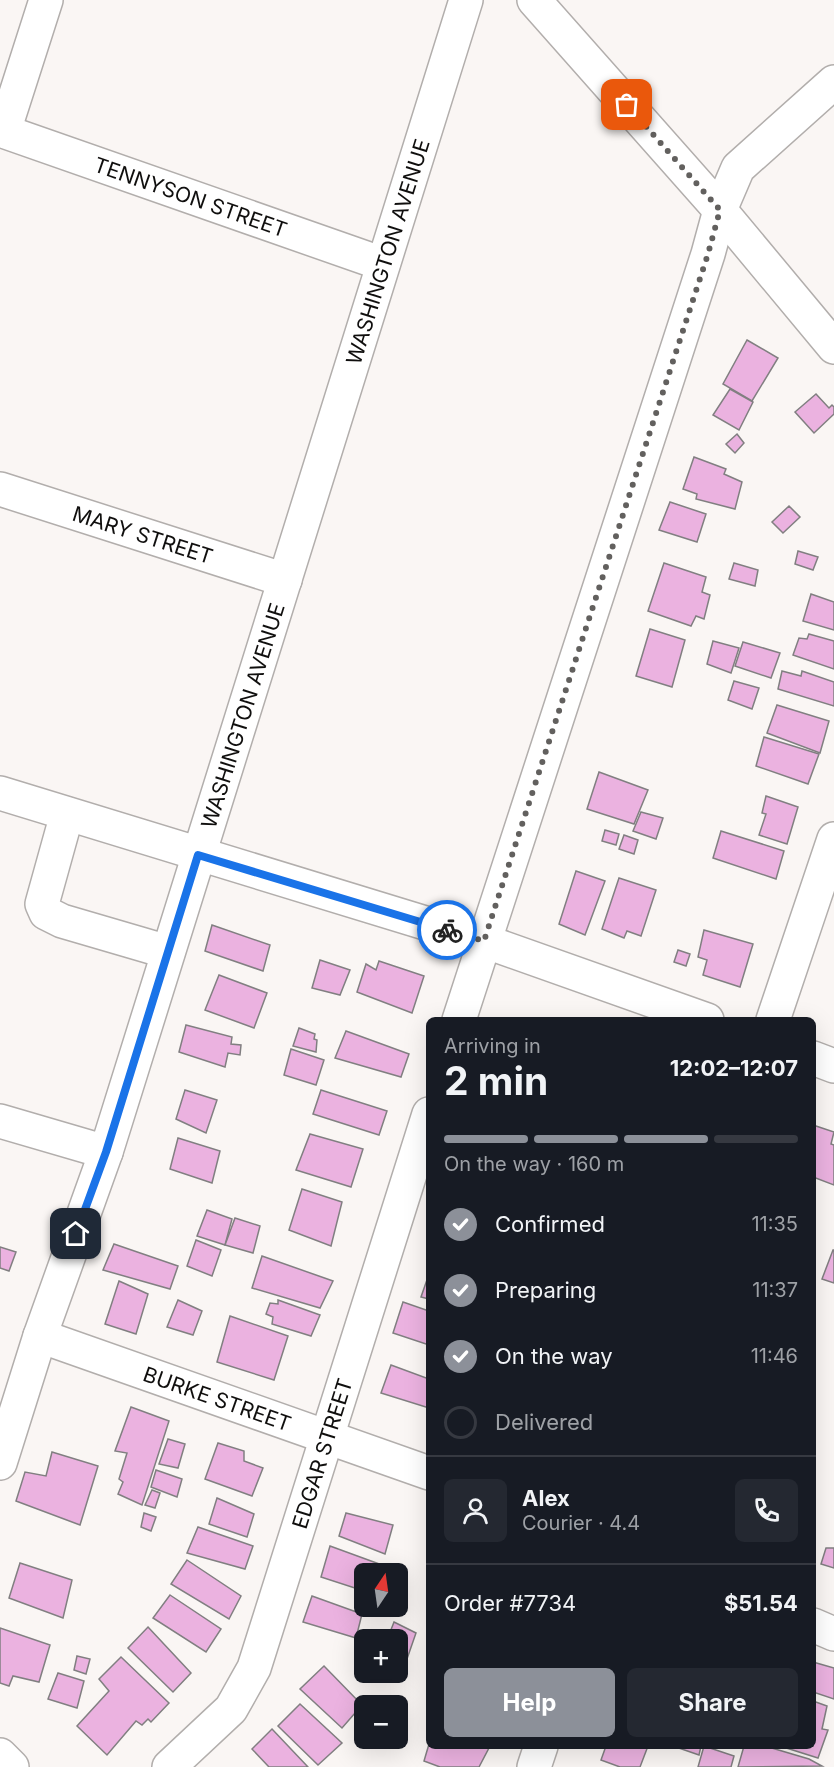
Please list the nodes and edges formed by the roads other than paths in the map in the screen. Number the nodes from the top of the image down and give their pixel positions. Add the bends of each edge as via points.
1 (46, 0) edge
2 (466, 0) edge
3 (534, 0) edge
4 (834, 82) edge
5 (2, 130) edge
6 (720, 210) junction
7 (383, 264) junction
8 (834, 347) edge
9 (0, 489) edge
10 (285, 580) junction
11 (0, 793) edge
12 (67, 814) junction
13 (834, 839) edge
14 (198, 855) junction
15 (484, 941) junction
16 (168, 952) junction
17 (460, 1017) edge
18 (699, 1017) edge
19 (774, 1017) edge
20 (816, 1059) edge
21 (834, 1066) edge
22 (0, 1121) edge
23 (426, 1123) edge
24 (106, 1152) junction
25 (40, 1336) junction
26 (326, 1439) junction
27 (0, 1463) edge
28 (426, 1472) edge
29 (816, 1626) edge
30 (834, 1634) edge
31 (540, 1749) edge
32 (0, 1755) edge
33 (12, 1767) edge
34 (169, 1767) edge
35 (534, 1767) edge

1 - 5 street
2 - 7 street, WASHINGTON AVENUE
3 - 6 street
4 - 6 street via 738,168
5 - 7 street, TENNYSON STREET
6 - 8 street
6 - 15 street
7 - 10 street, WASHINGTON AVENUE
9 - 10 street, MARY STREET
10 - 14 street, WASHINGTON AVENUE
11 - 12 street
12 - 14 street
12 - 16 street via 42,904 46,913
13 - 19 street
14 - 15 street
14 - 16 street, WASHINGTON AVENUE
15 - 17 street
15 - 18 street
16 - 24 street, WASHINGTON AVENUE
20 - 21 street
22 - 24 street
23 - 26 street, EDGAR STREET
24 - 25 street, WASHINGTON AVENUE
25 - 26 street, BURKE STREET
25 - 27 street, WASHINGTON AVENUE
26 - 28 street, BURKE STREET
26 - 34 street, EDGAR STREET via 254,1668 231,1710
29 - 30 street
31 - 35 street
32 - 33 street

